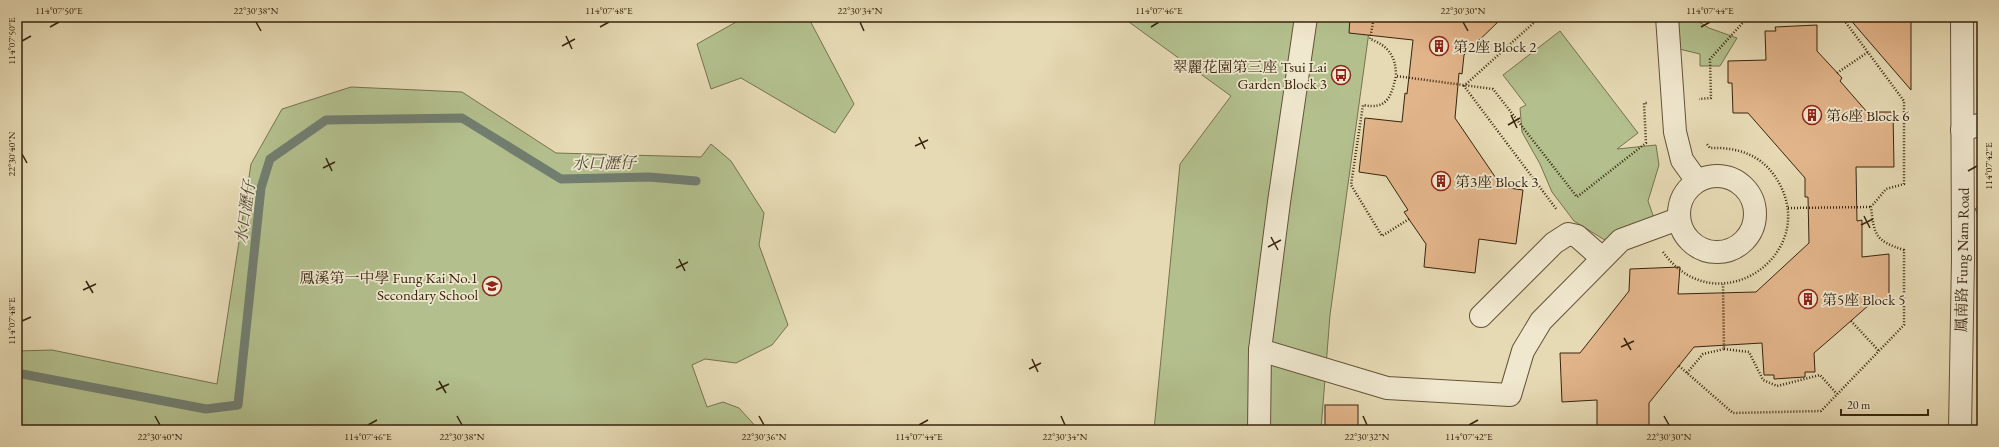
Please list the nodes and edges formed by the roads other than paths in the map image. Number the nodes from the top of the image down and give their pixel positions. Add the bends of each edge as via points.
1 (1306, 17) edge
2 (1666, 17) edge
3 (1962, 17) edge
4 (1972, 127) edge
5 (1697, 181) junction
6 (1678, 219) junction
7 (1602, 258) junction
8 (1481, 316) dead end
9 (1260, 350) junction
10 (1259, 430) edge
11 (1960, 430) edge

1 - 9 street
2 - 5 street via 1675,132 1682,160
3 - 4 street, 鳳南路 Fung Nam Road
4 - 11 street, 鳳南路 Fung Nam Road via 1963,259
5 - 6 street via 1682,197
5 - 6 street via 1709,176 1722,176 1735,180 1746,188 1756,212 1754,226 1738,247 1726,252 1713,253 1701,250 1690,242 1682,231
6 - 7 street via 1621,240
7 - 8 street via 1577,236 1568,234 1554,243
7 - 9 street via 1541,321 1523,351 1510,395 1388,388
9 - 10 street

